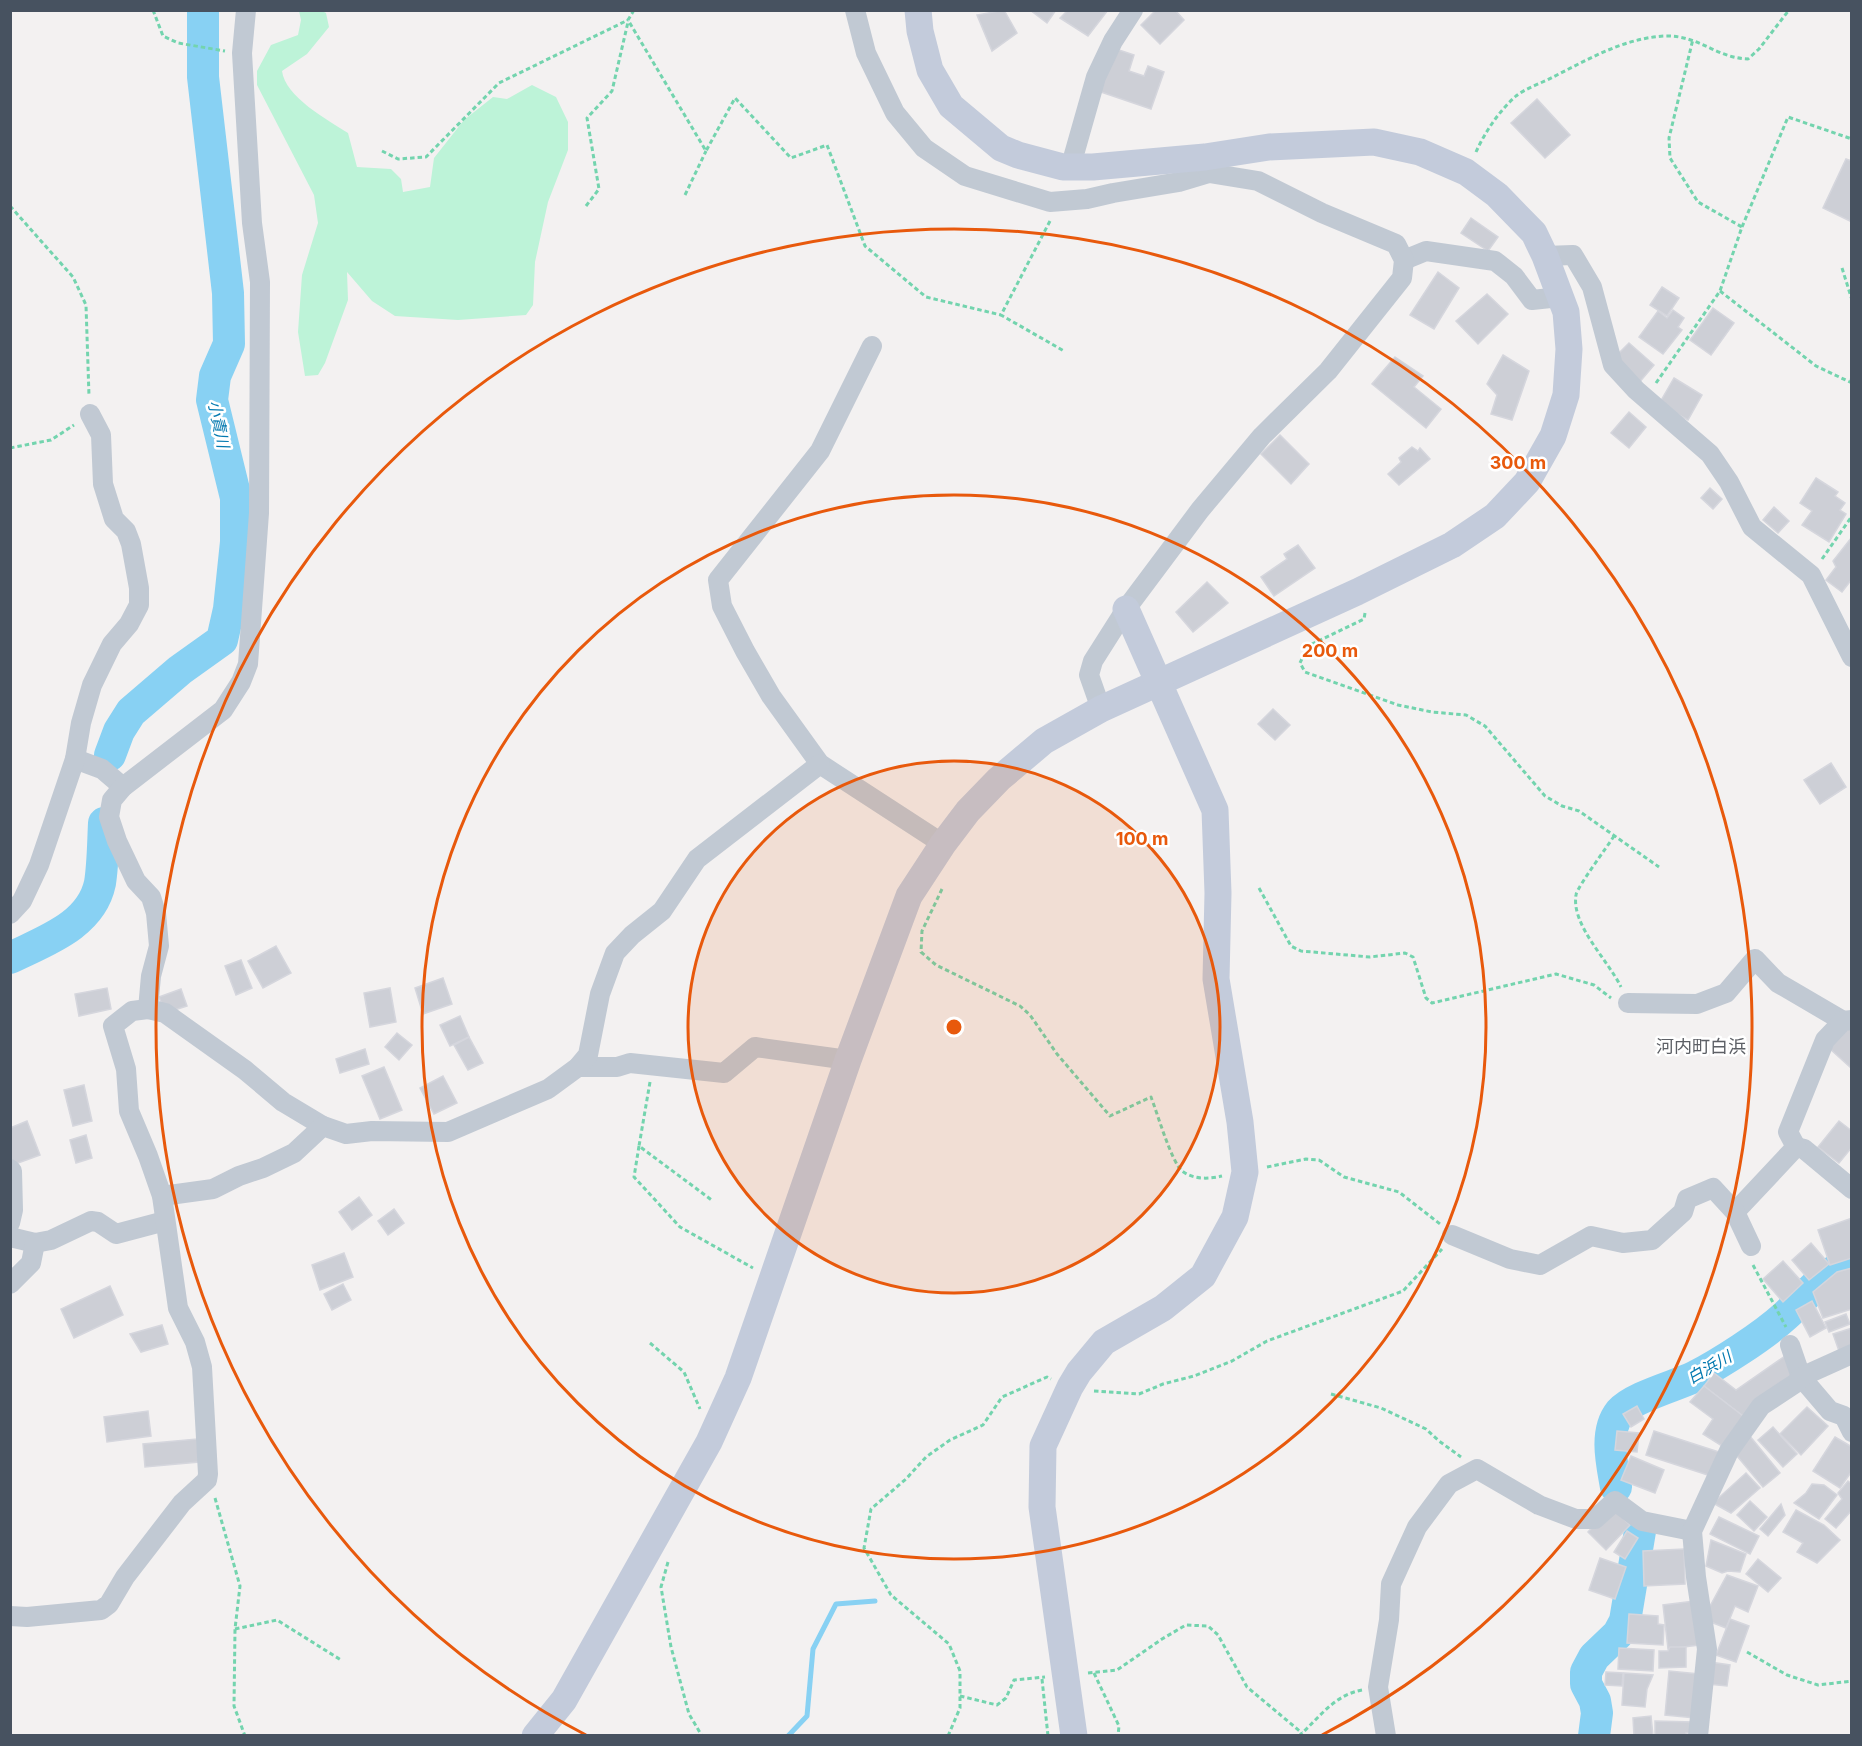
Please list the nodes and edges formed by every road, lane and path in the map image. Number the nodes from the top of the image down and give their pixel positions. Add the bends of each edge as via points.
1 (153, 10) edge
2 (246, 10) edge
3 (634, 10) edge
4 (855, 10) edge
5 (918, 10) edge
6 (1133, 10) edge
7 (1789, 10) edge
8 (628, 20) junction
9 (1693, 39) junction
10 (219, 50) dead end
11 (1851, 138) edge
12 (382, 151) dead end
13 (706, 151) junction
14 (1207, 165) junction
15 (1075, 166) junction
16 (1466, 172) junction
17 (685, 195) dead end
18 (1060, 201) junction
19 (10, 206) edge
20 (586, 206) dead end
21 (1742, 227) junction
22 (1545, 256) junction
23 (1404, 260) junction
24 (1842, 268) dead end
25 (1720, 291) junction
26 (1560, 297) junction
27 (1851, 300) edge
28 (1001, 315) junction
29 (872, 346) dead end
30 (1064, 351) dead end
31 (1851, 371) edge
32 (1851, 383) edge
33 (1646, 398) junction
34 (90, 414) junction
35 (10, 448) edge
36 (1851, 516) edge
37 (1850, 522) edge
38 (1811, 575) junction
39 (1357, 592) junction
40 (1126, 609) junction
41 (1851, 657) edge
42 (1157, 683) junction
43 (1101, 709) junction
44 (75, 759) junction
45 (819, 764) junction
46 (123, 787) junction
47 (1614, 836) junction
48 (943, 844) junction
49 (1659, 867) dead end
50 (945, 883) dead end
51 (1258, 888) dead end
52 (10, 914) edge
53 (1628, 1003) junction
54 (148, 1009) junction
55 (1847, 1021) edge
56 (848, 1060) junction
57 (653, 1066) junction
58 (578, 1067) junction
59 (323, 1126) junction
60 (639, 1146) junction
61 (1796, 1147) junction
62 (10, 1169) edge
63 (1245, 1172) junction
64 (1851, 1189) edge
65 (162, 1196) junction
66 (713, 1201) dead end
67 (1735, 1212) junction
68 (165, 1221) junction
69 (10, 1223) edge
70 (1452, 1235) junction
71 (10, 1238) edge
72 (35, 1243) junction
73 (1751, 1246) joint
74 (773, 1279) junction
75 (10, 1284) edge
76 (1786, 1324) dead end
77 (650, 1343) dead end
78 (1790, 1345) dead end
79 (1851, 1354) edge
80 (1801, 1377) junction
81 (1070, 1387) junction
82 (1331, 1394) dead end
83 (1851, 1431) edge
84 (711, 1436) junction
85 (1477, 1469) junction
86 (207, 1480) junction
87 (1692, 1531) junction
88 (671, 1554) dead end
89 (10, 1616) edge
90 (235, 1629) junction
91 (1747, 1652) dead end
92 (341, 1660) dead end
93 (1094, 1672) junction
94 (1054, 1676) junction
95 (1851, 1681) edge
96 (1378, 1687) junction
97 (960, 1696) junction
98 (1300, 1734) edge
99 (245, 1736) edge
100 (535, 1736) edge
101 (702, 1736) edge
102 (948, 1736) edge
103 (1047, 1736) edge
104 (1074, 1736) edge
105 (1118, 1736) edge
106 (1386, 1736) edge
107 (1698, 1736) edge

1 - 10 path via 163,36 178,44
2 - 46 street via 242,53 252,223 260,282 259,513 248,664 223,710
3 - 8 path
4 - 18 street via 866,53 895,113 924,148 965,176 1050,202
5 - 15 street via 930,70 951,106 1001,148 1063,167
6 - 15 street via 1096,77 1073,159
7 - 9 path via 1748,59 1734,58
8 - 12 path via 499,83 426,157 398,159
8 - 13 path
8 - 20 path via 612,91 587,118 599,189
9 - 16 path via 1666,36 1631,41 1517,95 1484,133
9 - 21 path via 1669,138 1670,158 1698,202
11 - 21 path via 1788,117
13 - 17 path
13 - 28 path via 735,98 791,158 827,145 865,246 926,297
14 - 15 street
14 - 16 street via 1269,147 1374,142 1420,152
14 - 18 street via 1179,182
14 - 23 street via 1258,181 1396,244
16 - 22 street via 1497,195 1534,233
18 - 28 path
19 - 34 path via 73,277 86,305
21 - 25 path
22 - 26 street
22 - 33 street via 1573,255 1592,287 1614,365
23 - 26 street via 1426,251 1495,261 1514,276 1533,300
23 - 40 street via 1402,278 1328,371 1262,436 1200,510
24 - 27 path
25 - 32 path via 1816,366
25 - 33 path
26 - 39 street via 1566,312 1569,349 1566,395 1553,436 1527,482 1495,516 1452,545
28 - 30 path
29 - 45 street via 820,451 718,580 722,606 745,651
31 - 32 path
33 - 38 street via 1710,454 1752,527
34 - 35 path via 51,440
34 - 44 street via 101,435 103,483 114,519 126,531 131,544 140,605 112,644 92,685
36 - 37 path
37 - 38 path
38 - 41 street
39 - 42 street
39 - 47 path via 1366,612 1364,619 1308,646 1300,663 1305,672 1398,705 1466,715 1485,726 1545,796 1579,811
40 - 42 street
40 - 43 street via 1093,661 1089,675
42 - 43 street
42 - 63 street via 1215,810 1216,979
43 - 48 street via 1044,741 999,779
44 - 46 street via 102,769
44 - 52 street via 39,865 22,901
45 - 48 street
45 - 58 street via 697,858 662,911 615,953 600,994 588,1055
46 - 54 street via 111,800 109,817 136,881 151,897 156,913 159,946
47 - 49 path
47 - 53 path via 1576,894 1578,920 1615,974
48 - 56 street via 909,896
50 - 63 path via 922,931 921,952 936,965 1020,1006 1110,1116 1151,1097 1181,1170 1196,1178
51 - 53 path via 1291,946 1301,951 1370,957 1405,953 1413,957 1426,998 1432,1003 1556,974 1594,986 1617,1002
53 - 55 street via 1697,1004 1726,993 1755,959 1778,983
54 - 59 street via 165,1013 284,1102
54 - 65 street via 132,1011 113,1026 126,1069 129,1111
55 - 61 street via 1826,1040 1788,1132
56 - 57 street via 755,1047 724,1073
56 - 74 street
57 - 58 street via 630,1063
57 - 60 path
58 - 59 street via 548,1089 448,1132 346,1134
59 - 65 street via 294,1152 213,1189
60 - 66 path
60 - 74 path via 634,1178 680,1227
61 - 64 street
61 - 67 street
62 - 69 street
63 - 70 path via 1306,1159 1319,1160 1344,1177 1399,1192
63 - 81 street via 1235,1217 1203,1276 1163,1308 1104,1342
65 - 68 street
67 - 70 street via 1713,1188 1687,1199 1683,1212 1652,1240 1623,1243 1591,1236 1540,1265 1510,1259
67 - 73 street
68 - 72 street via 116,1234 91,1221 51,1240
68 - 86 street via 178,1308 202,1366
70 - 81 path via 1403,1291 1266,1341 1194,1376 1139,1394
71 - 72 street
72 - 75 street via 31,1263
73 - 76 path via 1749,1258
74 - 84 street via 738,1378
77 - 84 path via 684,1372
78 - 80 street
79 - 80 street
80 - 83 street via 1830,1411 1844,1416
80 - 87 street via 1761,1406 1729,1450
81 - 94 street via 1043,1446 1042,1508
81 - 97 path via 1047,1377 1002,1397 983,1425 926,1456 872,1509 864,1548 891,1595 949,1644 960,1671
82 - 85 path via 1381,1408 1426,1429
84 - 100 street via 564,1700
85 - 87 street via 1539,1505 1576,1519 1595,1519 1615,1501 1642,1521
85 - 96 street via 1449,1484 1417,1527 1391,1584
86 - 89 street via 175,1513 125,1577 110,1604 101,1610
86 - 90 path via 214,1491 238,1574
87 - 107 street via 1707,1649
88 - 101 path via 661,1587 671,1647 689,1714
90 - 92 path via 277,1620
90 - 99 path via 234,1706
91 - 95 path via 1787,1675 1818,1685
93 - 94 path
93 - 98 path via 1118,1670 1186,1625 1208,1626 1218,1635 1246,1687
93 - 105 path via 1119,1726
94 - 97 path via 1014,1680 1006,1698 997,1705
94 - 103 path
94 - 104 street
96 - 98 path via 1353,1692 1329,1705
96 - 106 street
97 - 102 path via 960,1708

